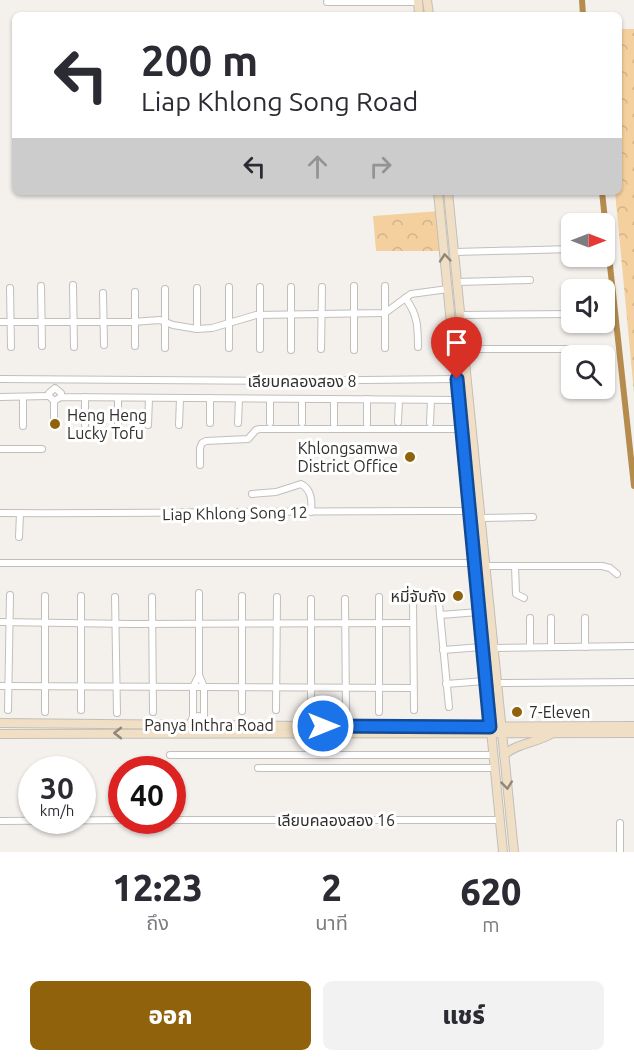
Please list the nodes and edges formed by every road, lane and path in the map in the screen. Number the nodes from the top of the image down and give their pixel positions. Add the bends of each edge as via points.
1 (421, 1) edge
2 (327, 2) dead end
3 (438, 195) edge
4 (448, 195) edge
5 (561, 249) edge
6 (455, 252) junction
7 (530, 280) dead end
8 (458, 282) junction
9 (73, 285) dead end
10 (385, 285) dead end
11 (41, 286) dead end
12 (354, 286) dead end
13 (229, 287) dead end
14 (261, 287) dead end
15 (291, 287) dead end
16 (322, 287) dead end
17 (10, 288) dead end
18 (197, 288) dead end
19 (165, 289) dead end
20 (448, 289) junction
21 (103, 292) dead end
22 (135, 292) dead end
23 (405, 298) junction
24 (354, 314) junction
25 (386, 314) junction
26 (561, 314) edge
27 (261, 315) junction
28 (291, 315) junction
29 (322, 315) junction
30 (461, 315) junction
31 (135, 321) junction
32 (165, 321) junction
33 (0, 322) edge
34 (10, 322) junction
35 (41, 322) junction
36 (74, 322) junction
37 (103, 322) junction
38 (229, 323) junction
39 (197, 328) junction
40 (104, 345) dead end
41 (42, 346) dead end
42 (135, 346) dead end
43 (11, 347) dead end
44 (74, 347) dead end
45 (418, 347) dead end
46 (165, 348) dead end
47 (229, 348) dead end
48 (385, 348) dead end
49 (260, 349) dead end
50 (321, 349) dead end
51 (464, 349) junction
52 (561, 349) edge
53 (291, 350) dead end
54 (354, 350) dead end
55 (0, 379) edge
56 (457, 379) junction
57 (0, 397) edge
58 (23, 397) junction
59 (61, 397) junction
60 (85, 397) junction
61 (118, 398) junction
62 (149, 398) junction
63 (180, 398) junction
64 (210, 398) junction
65 (52, 399) junction
66 (239, 399) junction
67 (270, 399) junction
68 (302, 399) junction
69 (334, 399) junction
70 (366, 399) junction
71 (399, 400) junction
72 (430, 400) junction
73 (459, 400) junction
74 (398, 422) dead end
75 (210, 423) dead end
76 (238, 423) dead end
77 (270, 423) dead end
78 (302, 423) dead end
79 (430, 423) dead end
80 (334, 424) dead end
81 (366, 424) dead end
82 (54, 425) dead end
83 (85, 425) dead end
84 (118, 425) dead end
85 (148, 425) dead end
86 (179, 425) dead end
87 (23, 426) dead end
88 (462, 429) junction
89 (0, 449) edge
90 (42, 449) dead end
91 (200, 465) dead end
92 (252, 494) dead end
93 (469, 511) junction
94 (311, 512) junction
95 (0, 513) edge
96 (20, 513) junction
97 (533, 517) dead end
98 (481, 518) junction
99 (19, 537) dead end
100 (473, 548) junction
101 (483, 548) junction
102 (0, 563) edge
103 (474, 563) junction
104 (485, 566) junction
105 (515, 566) junction
106 (617, 574) dead end
107 (199, 593) dead end
108 (438, 593) dead end
109 (10, 595) dead end
110 (45, 596) dead end
111 (81, 596) dead end
112 (242, 596) dead end
113 (115, 597) dead end
114 (152, 597) dead end
115 (277, 597) dead end
116 (379, 597) dead end
117 (413, 598) dead end
118 (524, 598) dead end
119 (311, 599) dead end
120 (345, 599) dead end
121 (479, 612) junction
122 (440, 615) junction
123 (530, 618) dead end
124 (551, 618) dead end
125 (585, 618) dead end
126 (0, 622) edge
127 (10, 622) junction
128 (45, 622) junction
129 (81, 622) junction
130 (243, 622) junction
131 (277, 622) junction
132 (311, 622) junction
133 (346, 622) junction
134 (379, 622) junction
135 (413, 622) junction
136 (115, 623) junction
137 (153, 623) junction
138 (199, 623) junction
139 (551, 646) junction
140 (585, 646) junction
141 (634, 646) edge
142 (482, 647) junction
143 (530, 647) junction
144 (493, 648) junction
145 (443, 650) junction
146 (199, 675) junction
147 (485, 681) junction
148 (634, 682) edge
149 (497, 683) junction
150 (447, 684) junction
151 (0, 686) edge
152 (9, 686) junction
153 (45, 687) junction
154 (81, 687) junction
155 (193, 687) junction
156 (204, 687) junction
157 (242, 687) junction
158 (118, 688) junction
159 (153, 688) junction
160 (277, 688) junction
161 (311, 688) junction
162 (346, 688) junction
163 (380, 688) junction
164 (413, 688) junction
165 (449, 708) dead end
166 (311, 709) dead end
167 (8, 710) dead end
168 (81, 710) dead end
169 (276, 710) dead end
170 (346, 710) dead end
171 (414, 710) dead end
172 (242, 711) dead end
173 (45, 712) dead end
174 (153, 712) dead end
175 (379, 712) dead end
176 (117, 713) dead end
177 (0, 723) edge
178 (190, 725) junction
179 (208, 726) junction
180 (634, 726) edge
181 (491, 730) junction
182 (501, 730) junction
183 (634, 733) edge
184 (0, 734) edge
185 (551, 734) junction
186 (170, 755) dead end
187 (494, 755) junction
188 (504, 755) junction
189 (258, 768) dead end
190 (495, 768) junction
191 (108, 820) edge
192 (186, 820) edge
193 (500, 820) junction
194 (0, 821) edge
195 (620, 823) dead end
196 (503, 852) edge
197 (514, 852) edge
198 (620, 852) edge

1 - 2 street
20 -> 3 main road
4 - 6 main road
5 - 6 street
6 - 8 main road
7 - 8 street
8 - 30 main road
9 - 36 street
10 - 25 street
11 - 35 street
12 - 24 street
13 - 38 street
14 - 27 street
15 - 28 street
16 - 29 street
17 - 34 street
18 - 39 street
19 - 32 street
20 - 23 street
20 - 56 main road
21 - 37 street
22 - 31 street
23 - 25 street
23 - 45 street via 415,312
24 - 25 street
24 - 29 street
24 - 54 street
25 - 48 street
26 - 30 street
27 - 28 street
27 - 38 street
27 - 49 street
28 - 29 street
28 - 53 street
29 - 50 street
30 - 51 main road
31 - 32 street
31 - 37 street
31 - 42 street
32 - 39 street
32 - 46 street
33 - 34 street
34 - 35 street
34 - 43 street
35 - 36 street
35 - 41 street
36 - 37 street
36 - 44 street
37 - 40 street
38 - 39 street
38 - 47 street
51 - 52 street
51 - 98 main road
55 - 56 street, เลียบคลองสอง 8
56 - 73 main road
57 - 58 street
58 - 65 street
58 - 87 street
59 - 60 street
59 - 65 street
59 - 65 street via 55,388
60 - 61 street
60 - 83 street
61 - 62 street
61 - 84 street
62 - 63 street
62 - 85 street
63 - 64 street
63 - 86 street
64 - 66 street
64 - 75 street
65 - 82 street
66 - 67 street
66 - 76 street
67 - 68 street
67 - 77 street
68 - 69 street
68 - 78 street
69 - 70 street
69 - 80 street
70 - 71 street
70 - 81 street
71 - 72 street
71 - 74 street
72 - 73 street
72 - 79 street
73 - 88 main road
88 - 91 street via 260,429 248,439 202,443
88 - 93 main road
89 - 90 street
92 - 94 street via 301,484 310,494
93 - 94 street, Liap Khlong Song 12
93 - 100 main road
94 - 96 street, Liap Khlong Song 12
95 - 96 street, Liap Khlong Song 12
96 - 99 street
97 - 98 street
98 - 101 main road
100 - 101 main road
100 - 103 main road
101 - 104 main road
102 - 103 street
103 - 121 main road
104 - 105 street
104 - 144 main road
105 - 106 street via 602,566
105 - 118 street via 516,594
107 - 138 street
108 - 122 street
109 - 127 street
110 - 128 street
111 - 129 street
112 - 130 street
113 - 136 street
114 - 137 street
115 - 131 street
116 - 134 street
117 - 135 street
119 - 132 street
120 - 133 street
121 - 122 street
121 - 142 main road
122 - 145 street
123 - 143 street
124 - 139 street
125 - 140 street
126 - 127 street
127 - 128 street
127 - 152 street
128 - 129 street
128 - 153 street
129 - 136 street
129 - 154 street
130 - 131 street
130 - 138 street
130 - 157 street
131 - 132 street
131 - 160 street
132 - 133 street
132 - 161 street
133 - 134 street
133 - 162 street
134 - 135 street
134 - 163 street
135 - 164 street
136 - 137 street
136 - 158 street
137 - 138 street
137 - 159 street
138 - 146 street
139 - 140 street
139 - 143 street
140 - 141 street
142 - 145 street
142 - 147 main road
143 - 144 street
144 - 149 main road
145 - 150 street
146 - 155 street
146 - 156 street
147 - 150 street
147 - 181 main road
148 - 149 street
149 - 182 main road
150 - 165 street
151 - 152 street
152 - 153 street
152 - 167 street
153 - 154 street
153 - 173 street
154 - 158 street
154 - 168 street
155 - 156 street
155 - 159 street
155 - 178 street
156 - 157 street
156 - 179 street
157 - 160 street
157 - 172 street
158 - 159 street
158 - 176 street
159 - 174 street
160 - 161 street
160 - 169 street
161 - 162 street
161 - 166 street
162 - 163 street
162 - 170 street
163 - 164 street
163 - 175 street
164 - 171 street
177 - 178 main road, Panya Inthra Road
178 - 179 main road, Panya Inthra Road
178 - 179 street via 199,716
178 -> 184 main road, Panya Inthra Road
179 - 181 main road, Panya Inthra Road
180 - 182 main road, Panya Inthra Road
181 - 182 main road, Panya Inthra Road
181 - 187 main road
182 - 185 main road, Panya Inthra Road
182 - 188 main road
183 - 185 main road, Panya Inthra Road
185 - 188 main road
186 - 187 street
187 - 190 main road
188 -> 197 main road
189 - 190 street
190 - 193 main road
191 - 194 street
192 - 193 street, เลียบคลองสอง 16
193 - 196 main road
195 - 198 street

